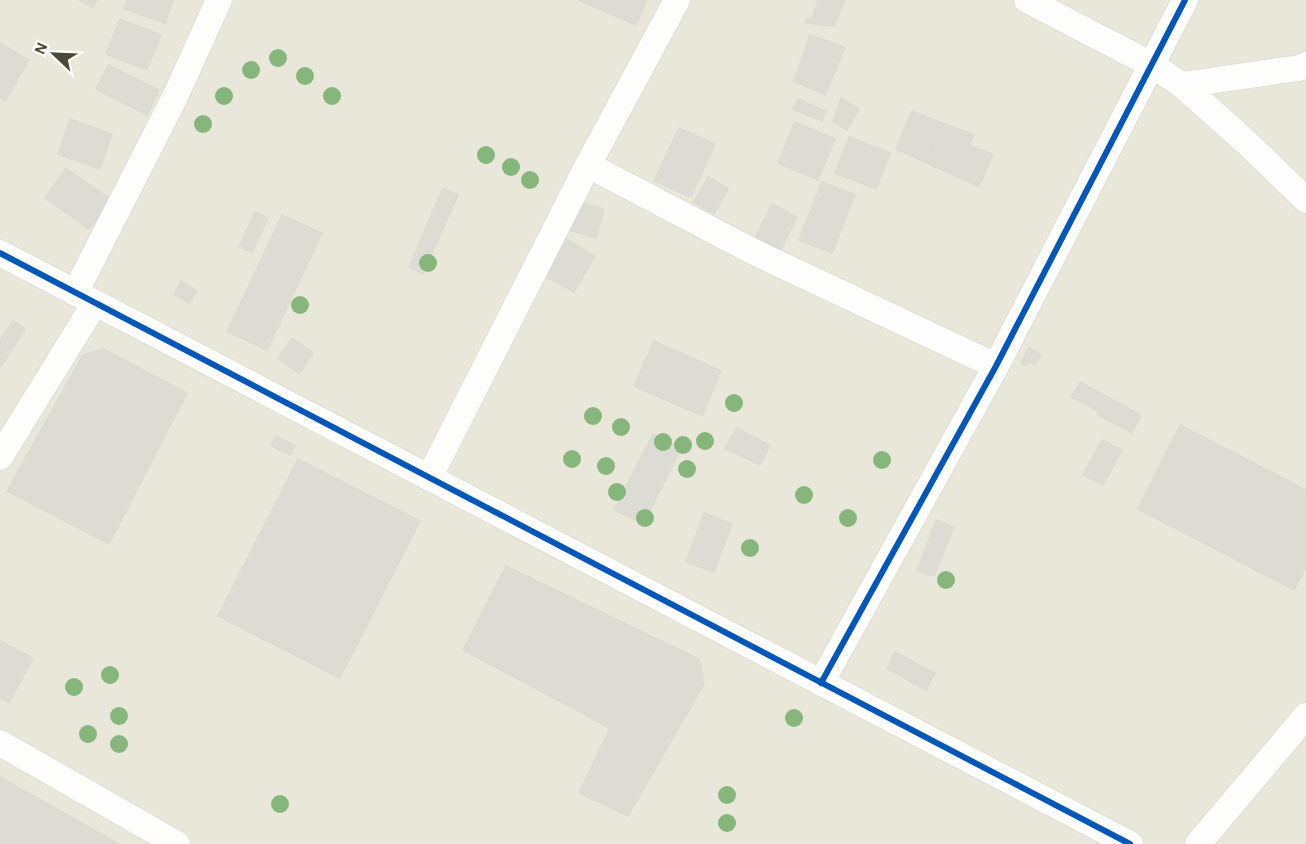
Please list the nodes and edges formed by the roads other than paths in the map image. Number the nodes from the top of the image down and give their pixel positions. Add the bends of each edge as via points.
1 (219, 0) edge
2 (677, 0) edge
3 (1027, 0) edge
4 (1185, 0) edge
5 (1152, 65) junction
6 (1306, 65) edge
7 (1182, 85) junction
8 (588, 165) junction
9 (1306, 200) edge
10 (0, 254) edge
11 (85, 298) junction
12 (996, 366) junction
13 (0, 458) edge
14 (429, 478) junction
15 (821, 683) junction
16 (1306, 717) edge
17 (0, 743) edge
18 (177, 844) edge
19 (1130, 844) edge
20 (1198, 844) edge

1 - 11 street
2 - 8 street
3 - 5 street
4 - 5 street
5 - 7 street
5 - 12 street
6 - 7 street
7 - 9 street
8 - 12 street via 754,252
8 - 14 street
10 - 11 street
11 - 13 street
11 - 14 street
12 - 15 street
14 - 15 street
15 - 19 street
16 - 20 street
17 - 18 street

